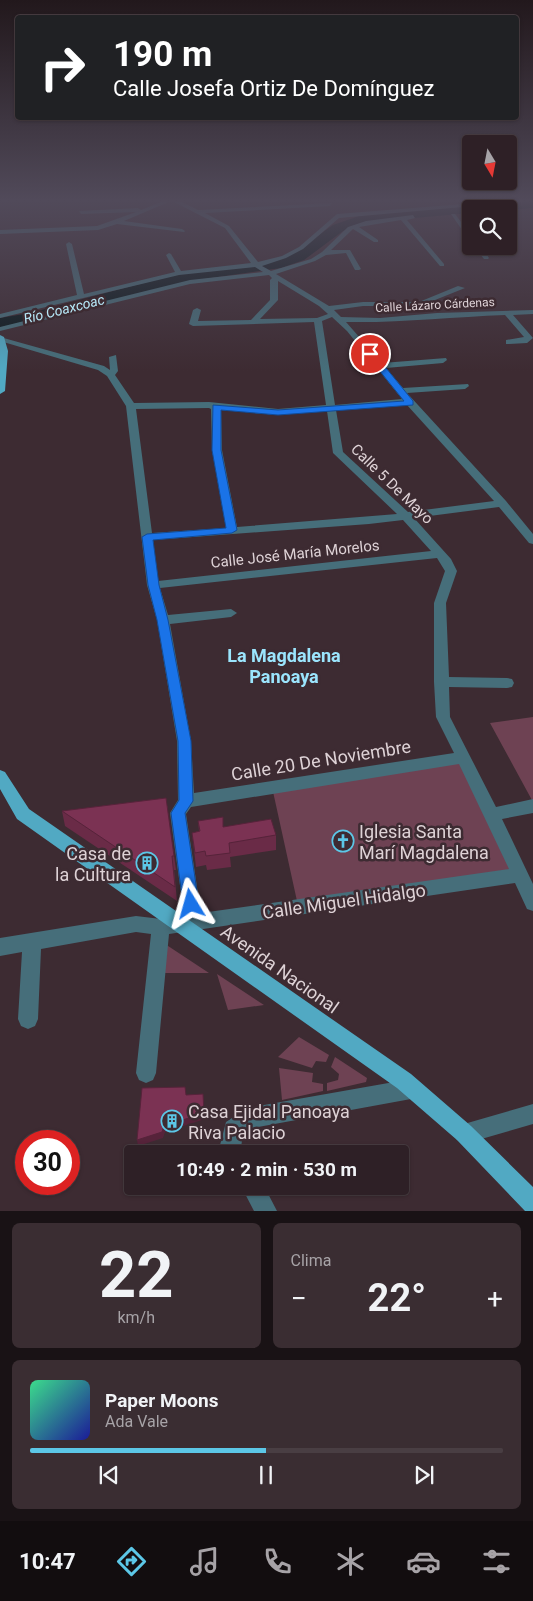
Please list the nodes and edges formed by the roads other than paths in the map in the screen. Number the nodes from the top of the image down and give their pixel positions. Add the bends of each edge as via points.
1 (72, 258) edge
2 (170, 258) edge
3 (255, 258) edge
4 (283, 258) edge
5 (316, 258) edge
6 (351, 258) edge
7 (436, 258) edge
8 (442, 265) dead end
9 (357, 269) dead end
10 (266, 270) junction
11 (179, 273) junction
12 (461, 288) dead end
13 (82, 298) junction
14 (196, 310) dead end
15 (507, 312) junction
16 (533, 312) edge
17 (333, 314) junction
18 (0, 316) edge
19 (318, 320) junction
20 (253, 322) junction
21 (0, 329) edge
22 (0, 338) edge
23 (509, 342) dead end
24 (113, 357) dead end
25 (443, 360) dead end
26 (380, 366) junction
27 (110, 374) junction
28 (465, 386) dead end
29 (0, 391) edge
30 (400, 391) junction
31 (410, 403) junction
32 (131, 406) junction
33 (216, 407) junction
34 (330, 408) junction
35 (502, 503) junction
36 (406, 516) junction
37 (232, 530) junction
38 (147, 537) junction
39 (533, 541) edge
40 (440, 554) junction
41 (153, 585) junction
42 (231, 613) dead end
43 (163, 620) junction
44 (441, 682) junction
45 (507, 683) dead end
46 (463, 757) junction
47 (0, 776) edge
48 (186, 801) junction
49 (533, 806) edge
50 (492, 814) junction
51 (520, 875) junction
52 (533, 903) edge
53 (187, 924) junction
54 (161, 927) junction
55 (32, 943) junction
56 (0, 947) edge
57 (28, 1019) dead end
58 (146, 1073) dead end
59 (412, 1089) junction
60 (533, 1114) edge
61 (464, 1133) junction
62 (231, 1145) edge
63 (257, 1195) edge
64 (533, 1203) edge
65 (266, 1211) edge

1 - 13 street
2 - 11 street
3 - 10 street
4 - 10 street
5 - 10 street
6 - 9 street
7 - 8 street
10 - 11 street
10 - 17 street
10 - 20 street via 274,280 274,300
10 - 21 street via 213,278
11 - 13 street
12 - 17 street via 420,304 363,304
13 - 18 street
14 - 20 street via 193,324
15 - 16 street, Calle Lázaro Cárdenas
15 - 17 street, Calle Lázaro Cárdenas via 380,320
15 - 23 street via 529,338
17 - 19 street
17 - 26 street via 350,329
19 - 20 street
19 - 34 street, Calle 5 De Mayo
22 - 27 street via 101,368
22 - 29 main road via 4,351
24 - 27 street via 114,371
25 - 26 street
26 - 30 street
27 - 32 street
28 - 30 street
30 - 31 street
31 - 34 street
31 - 35 street
32 - 33 street via 186,404
32 - 38 street
33 - 34 street via 271,412
33 - 37 street via 217,450
34 - 36 street, Calle 5 De Mayo via 338,453
35 - 36 street
35 - 39 street
36 - 37 street
36 - 40 street, Calle 5 De Mayo
37 - 38 street
38 - 41 street
40 - 41 street, Calle José María Morelos
40 - 44 street, Calle 5 De Mayo via 451,571 440,603
41 - 43 street
42 - 43 street
43 - 48 street via 184,741
44 - 45 street
44 - 46 street, Calle 5 De Mayo via 443,717
46 - 48 street, Calle 20 De Noviembre
46 - 50 street, Calle 5 De Mayo
47 - 53 main road, Avenida Nacional via 22,814
48 - 53 street via 178,813
49 - 50 street
50 - 51 street
51 - 52 street
51 - 53 street, Calle Miguel Hidalgo
53 - 54 street, Calle Miguel Hidalgo
53 - 59 main road, Avenida Nacional
54 - 55 street, Calle Miguel Hidalgo via 136,924
54 - 58 street
55 - 56 street, Calle Miguel Hidalgo
55 - 57 street
59 - 61 main road, Avenida Nacional
59 - 62 street via 247,1118 233,1129
60 - 61 street
61 - 64 main road, Avenida Nacional
63 - 65 street

